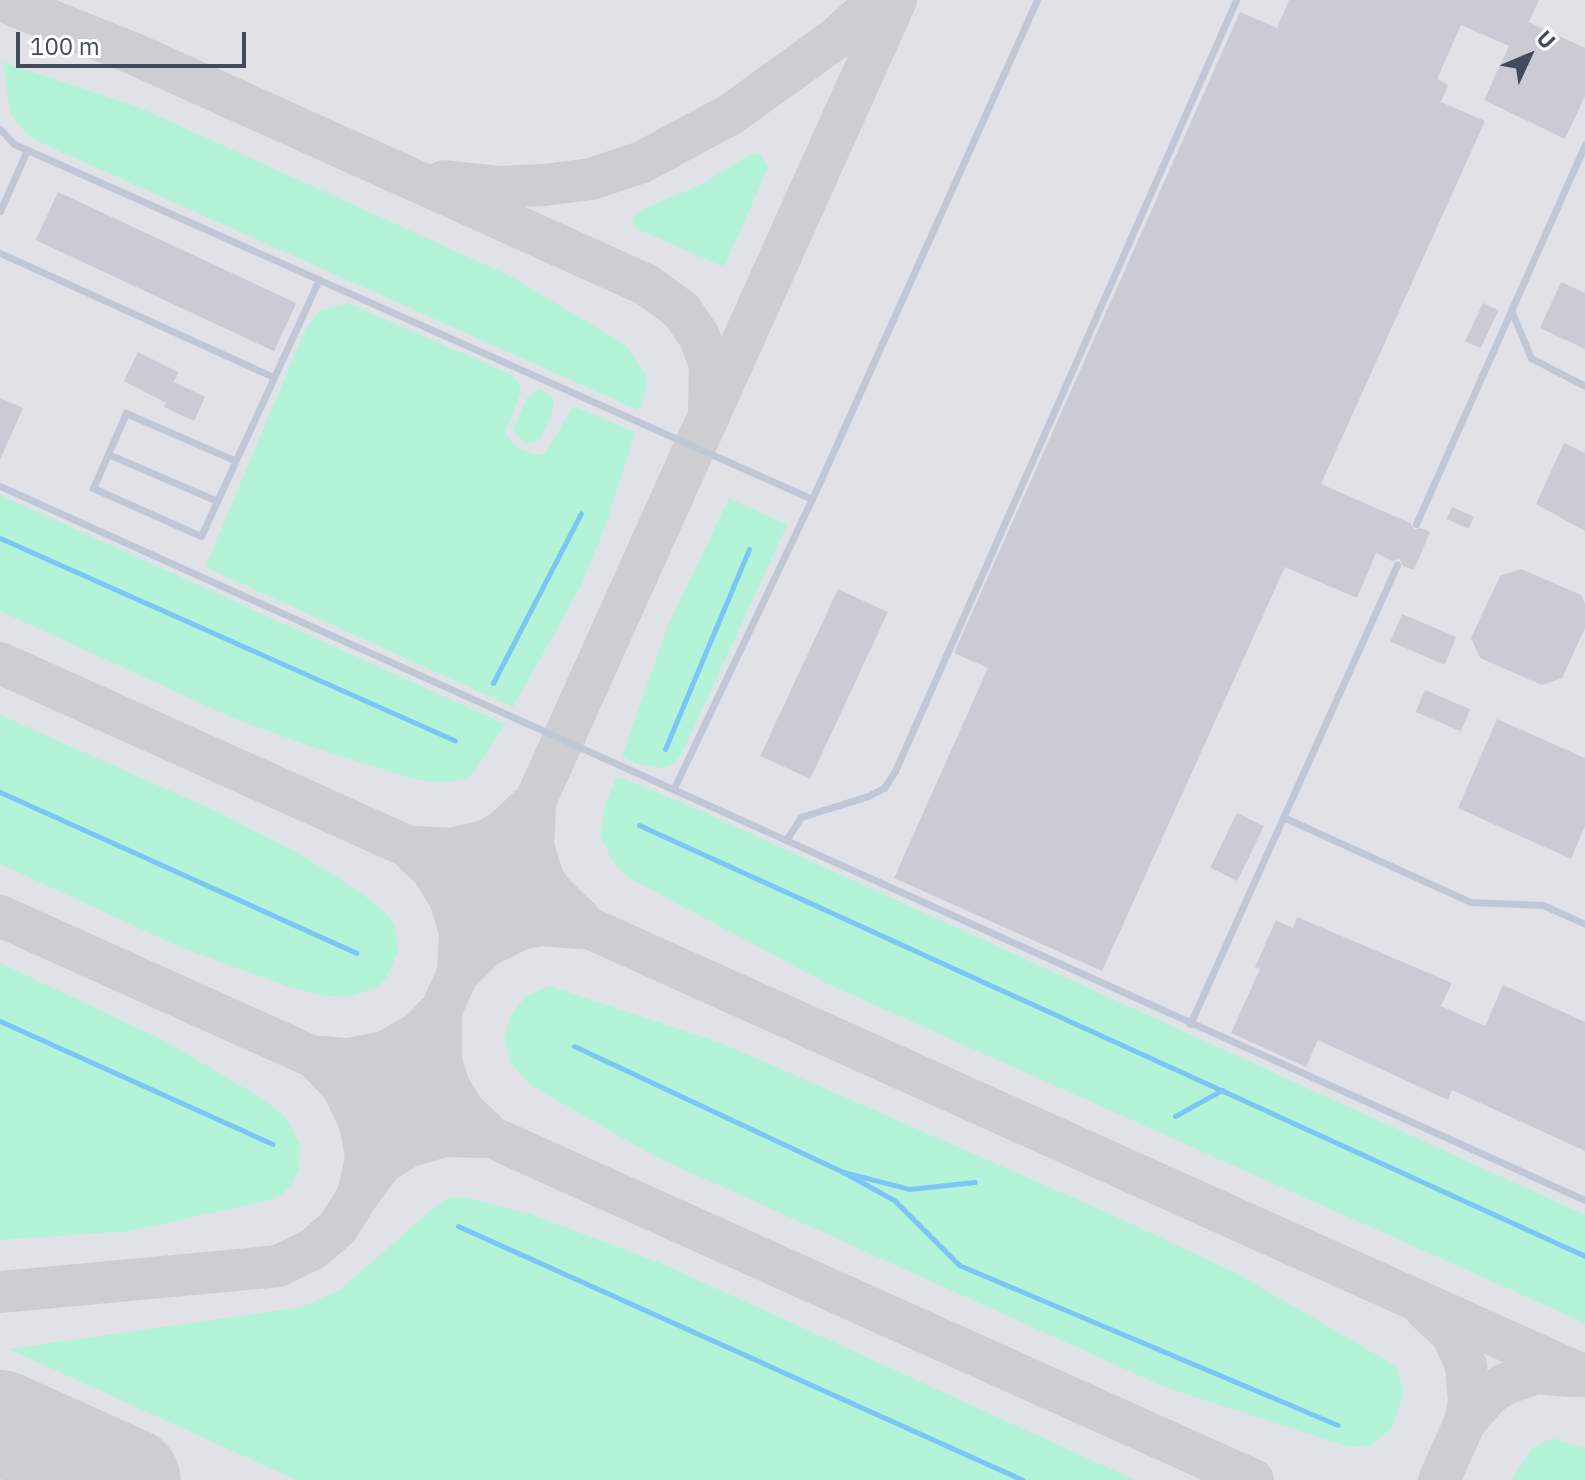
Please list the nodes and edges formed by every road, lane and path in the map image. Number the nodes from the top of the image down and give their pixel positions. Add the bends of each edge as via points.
1 (1037, 0) edge
2 (1236, 0) edge
3 (0, 129) edge
4 (1585, 144) edge
5 (27, 150) junction
6 (0, 211) edge
7 (0, 253) edge
8 (319, 279) junction
9 (1511, 310) junction
10 (273, 377) junction
11 (1585, 386) edge
12 (108, 454) junction
13 (234, 460) junction
14 (0, 486) edge
15 (812, 499) junction
16 (217, 501) junction
17 (1416, 524) dead end
18 (1397, 565) dead end
19 (674, 788) junction
20 (1283, 817) junction
21 (786, 840) junction
22 (1585, 924) edge
23 (1190, 1024) junction
24 (1585, 1200) edge

1 - 15 lane
2 - 21 lane via 895,771 884,788 868,796 801,817
3 - 5 lane
4 - 9 lane
5 - 6 lane
5 - 8 lane
7 - 10 lane
8 - 10 lane
8 - 15 lane
9 - 11 lane via 1531,358
9 - 17 lane
10 - 13 lane
12 - 13 lane via 126,413
12 - 16 lane
12 - 16 lane via 93,488 201,536
13 - 16 lane
14 - 19 lane
15 - 19 lane
18 - 20 lane
19 - 21 lane
20 - 22 lane via 1470,902 1543,905
20 - 23 lane
21 - 23 lane
23 - 24 lane

